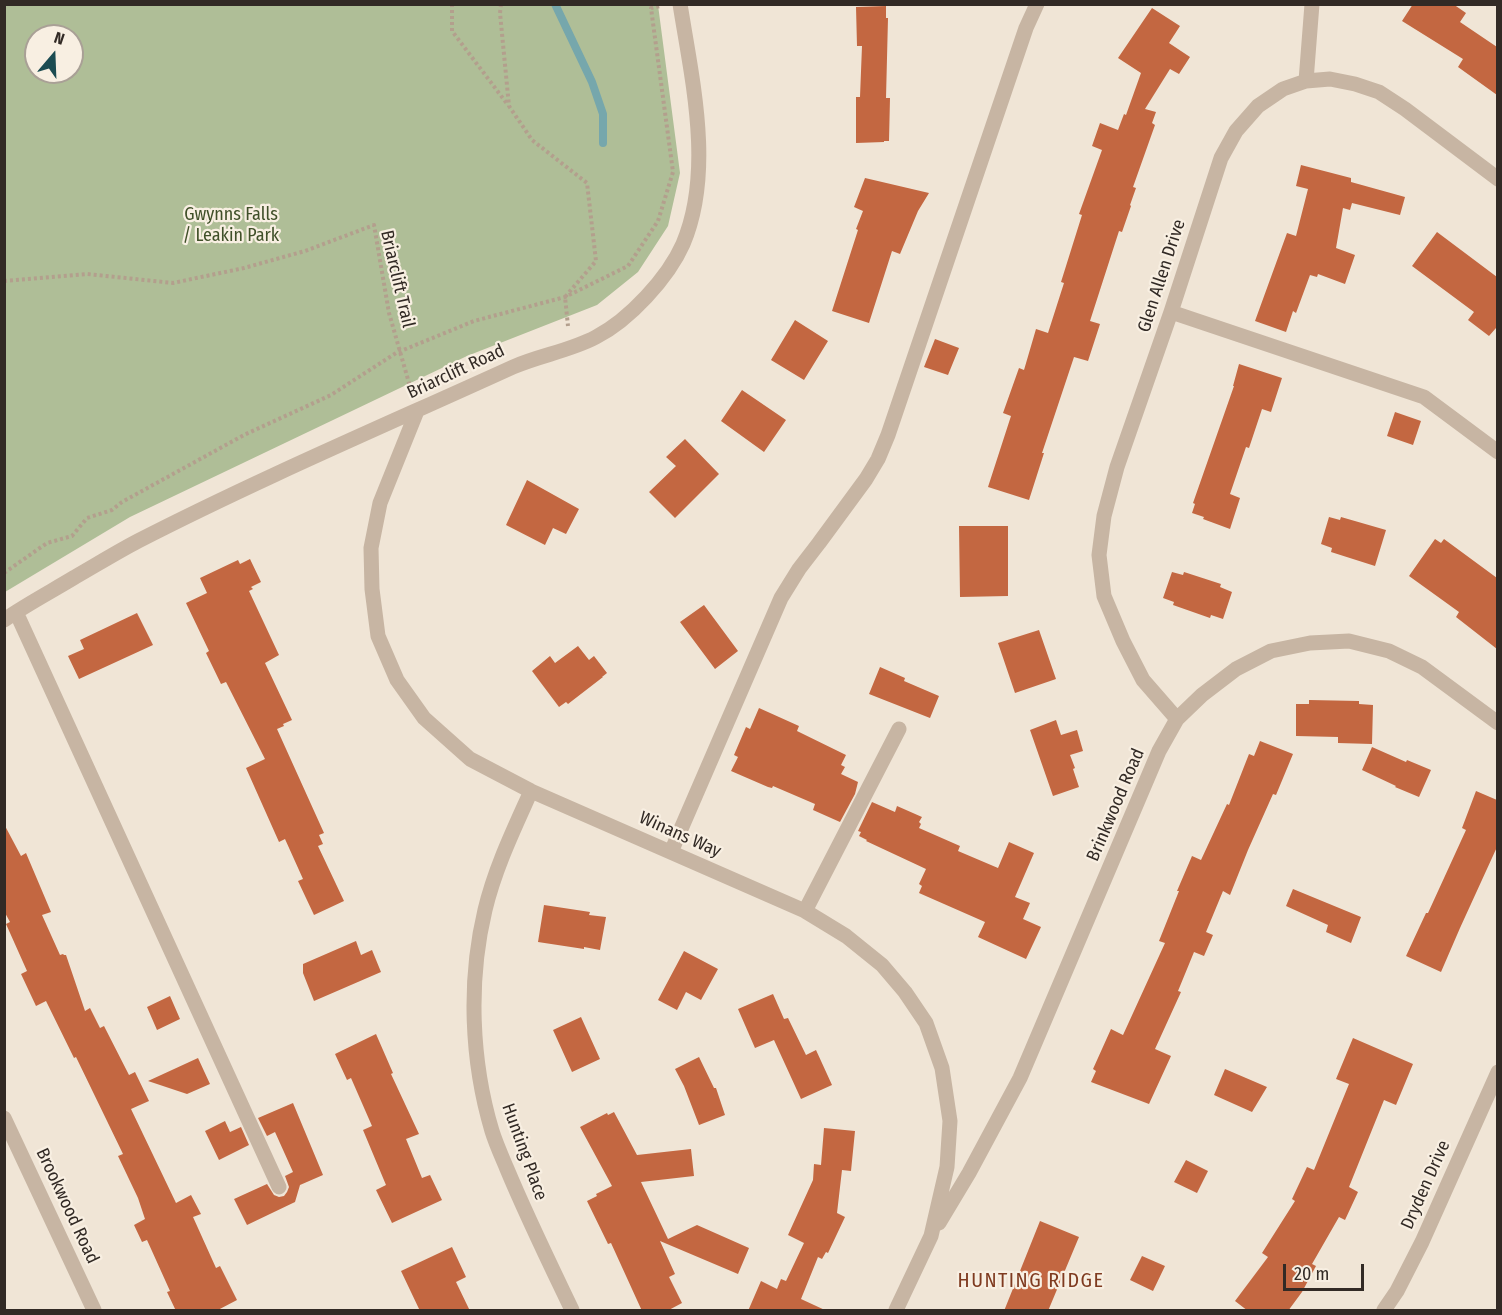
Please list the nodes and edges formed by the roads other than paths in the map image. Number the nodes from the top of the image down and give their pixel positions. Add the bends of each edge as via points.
1 (680, 4) edge
2 (1037, 4) edge
3 (1312, 4) edge
4 (1306, 81) junction
5 (1497, 179) edge
6 (1171, 312) junction
7 (417, 411) junction
8 (1497, 452) edge
9 (10, 616) edge
10 (1177, 719) junction
11 (1497, 723) edge
12 (899, 729) dead end
13 (531, 790) junction
14 (671, 852) junction
15 (806, 911) junction
16 (1497, 1072) edge
17 (4, 1118) edge
18 (279, 1187) dead end
19 (931, 1236) junction
20 (94, 1311) edge
21 (572, 1311) edge
22 (896, 1311) edge
23 (1384, 1311) edge

1 - 7 street, Briarclift Road via 693,85 698,186 682,246 669,268 640,304 597,337 522,363
2 - 14 street via 878,459 781,598
3 - 4 street
4 - 5 street, Glen Allen Drive via 1330,80 1379,92
4 - 6 street, Glen Allen Drive via 1283,89 1258,106 1236,131 1221,158
6 - 8 street via 1424,397
6 - 10 street, Glen Allen Drive via 1117,467 1099,555 1104,596 1123,641 1143,680
7 - 9 street, Briarclift Road via 281,471 136,542
7 - 13 street, Winans Way via 380,503 371,548 378,636 397,680 424,718 470,759
9 - 18 street
10 - 11 street, Brinkwood Road via 1236,669 1271,651 1349,641 1389,651 1422,667
10 - 19 street, Brinkwood Road via 1020,1078
12 - 15 street
13 - 14 street, Winans Way
13 - 21 street, Hunting Place via 504,851 485,909 474,1015 478,1071 492,1132
14 - 15 street, Winans Way
15 - 19 street, Winans Way via 882,965 926,1023 942,1068 950,1121 947,1167
16 - 23 street, Dryden Drive via 1422,1242
17 - 20 street, Brookwood Road
19 - 22 street, Winans Way

